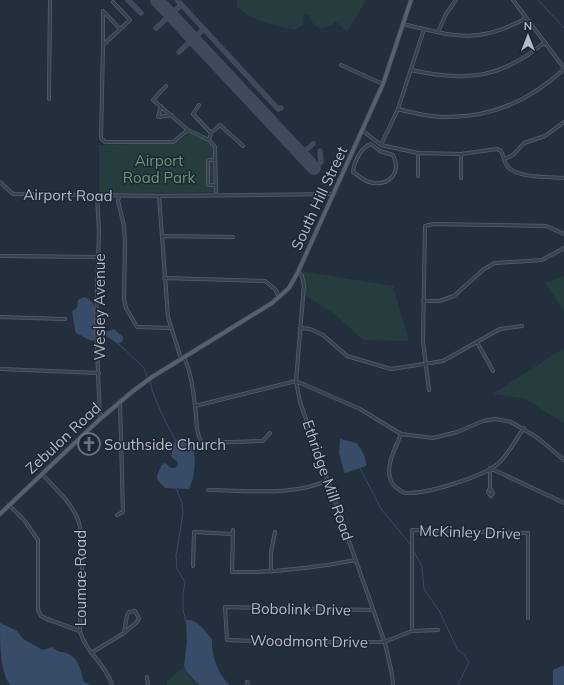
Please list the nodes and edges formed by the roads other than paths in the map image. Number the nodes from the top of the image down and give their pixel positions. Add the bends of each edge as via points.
1 (50, 0) edge
2 (411, 0) edge
3 (456, 0) edge
4 (513, 0) edge
5 (113, 2) dead end
6 (526, 18) junction
7 (402, 24) junction
8 (424, 29) junction
9 (120, 30) junction
10 (438, 32) junction
11 (545, 42) junction
12 (103, 45) junction
13 (341, 65) dead end
14 (564, 69) edge
15 (411, 70) junction
16 (383, 84) junction
17 (166, 86) dead end
18 (49, 99) dead end
19 (199, 105) dead end
20 (161, 106) junction
21 (398, 110) junction
22 (172, 115) junction
23 (564, 122) edge
24 (188, 130) junction
25 (363, 131) junction
26 (212, 133) junction
27 (209, 140) junction
28 (381, 145) junction
29 (243, 146) dead end
30 (418, 153) junction
31 (461, 154) junction
32 (504, 159) junction
33 (215, 160) junction
34 (348, 163) junction
35 (354, 166) junction
36 (418, 176) dead end
37 (461, 178) dead end
38 (564, 178) edge
39 (0, 182) edge
40 (216, 185) junction
41 (333, 194) junction
42 (97, 195) junction
43 (216, 195) junction
44 (119, 196) junction
45 (159, 196) junction
46 (564, 234) edge
47 (162, 236) junction
48 (233, 237) dead end
49 (564, 248) edge
50 (0, 256) edge
51 (98, 257) junction
52 (298, 272) junction
53 (164, 278) junction
54 (280, 297) junction
55 (423, 301) junction
56 (0, 317) edge
57 (65, 319) dead end
58 (522, 326) dead end
59 (171, 328) junction
60 (300, 328) junction
61 (477, 342) junction
62 (183, 358) junction
63 (426, 364) junction
64 (0, 369) edge
65 (493, 371) dead end
66 (99, 373) junction
67 (296, 381) junction
68 (430, 390) dead end
69 (120, 402) junction
70 (195, 406) junction
71 (100, 420) junction
72 (524, 428) junction
73 (270, 433) dead end
74 (401, 434) junction
75 (122, 444) junction
76 (160, 444) dead end
77 (564, 460) edge
78 (490, 468) junction
79 (42, 474) junction
80 (328, 480) junction
81 (490, 488) dead end
82 (208, 490) dead end
83 (564, 503) edge
84 (9, 505) junction
85 (0, 514) edge
86 (117, 515) dead end
87 (275, 532) dead end
88 (356, 560) junction
89 (193, 566) dead end
90 (271, 572) junction
91 (373, 610) junction
92 (528, 618) dead end
93 (438, 630) dead end
94 (80, 631) junction
95 (412, 631) junction
96 (124, 632) junction
97 (233, 640) joint
98 (384, 642) junction
99 (91, 652) junction
100 (147, 677) dead end
101 (112, 685) edge
102 (148, 685) edge
103 (393, 685) edge

1 - 18 street
2 - 7 main road, South Hill Street
3 - 10 street
4 - 6 street
5 - 9 street via 130,20
6 - 10 street via 510,27 479,36
6 - 11 street
7 - 8 street
7 - 16 main road, South Hill Street
8 - 10 street
8 - 15 street
9 - 12 street
9 - 12 street via 103,11
11 - 14 street
11 - 15 street via 514,64 478,75 451,77
12 - 24 street via 101,138 105,142 173,142
13 - 16 street
14 - 21 street via 534,94 509,106 444,117
15 - 21 street
16 - 25 main road, South Hill Street
17 - 20 street via 152,100
19 - 26 street via 193,114
20 - 22 street
20 - 22 street via 158,117
21 - 28 street
22 - 24 street
23 - 32 street via 545,136 524,143 515,154
24 - 27 street
25 - 28 street
25 - 34 main road, South Hill Street
26 - 27 street
26 - 29 street via 220,124
27 - 33 street via 215,148
28 - 30 street
30 - 31 street
30 - 36 street
31 - 32 street via 495,149 501,151
31 - 37 street
32 - 38 street via 511,170 524,174
33 - 40 street
33 - 40 street via 208,160 208,185
34 - 35 street
34 - 41 main road, South Hill Street
35 - 35 street via 353,172 368,182 386,181 395,174 396,160 394,155 380,151 371,144 363,148
39 - 42 street, Airport Road via 13,194
40 - 43 street
41 - 43 street, Airport Road
41 - 52 main road, South Hill Street
42 - 44 street, Airport Road
42 - 51 street, Wesley Avenue
43 - 45 street, Airport Road
44 - 45 street, Airport Road
44 - 59 street via 124,226 126,308 138,327
45 - 47 street
46 - 55 street via 546,226 428,224 424,228
47 - 48 street
47 - 53 street
49 - 55 street via 542,260 495,263 484,269 454,296 439,301
50 - 51 street
51 - 66 street, Wesley Avenue via 96,325
52 - 54 main road, South Hill Street via 289,288
52 - 60 street, Ethridge Mill Road via 304,285
53 - 54 street via 265,281
53 - 59 street
54 - 62 main road, South Hill Street
55 - 63 street
56 - 57 street
58 - 61 street via 504,328
59 - 62 street
60 - 63 street via 323,335 341,352 356,359 392,369
60 - 67 street, Ethridge Mill Road
61 - 63 street via 449,358
61 - 65 street
62 - 69 main road, Zebulon Road via 152,377
62 - 70 street via 188,364
63 - 68 street
64 - 66 street
66 - 71 street, Wesley Avenue
67 - 70 street
67 - 74 street via 360,409
67 - 80 street, Ethridge Mill Road via 300,402
69 - 71 main road, Zebulon Road
69 - 75 street
70 - 73 street via 197,433 201,442 214,444 263,441
71 - 79 main road, Zebulon Road
72 - 74 street via 495,419 433,438
72 - 77 street
72 - 78 street via 499,463
74 - 78 street via 390,461 390,478 396,487 406,493 424,492 474,476
75 - 76 street
75 - 86 street via 123,512
78 - 81 street
78 - 83 street
79 - 84 main road, Zebulon Road
79 - 94 street, Loumae Road via 75,513 79,522 82,543
80 - 82 street via 304,488 285,490
80 - 88 street, Ethridge Mill Road
84 - 85 main road, Zebulon Road
84 - 94 street via 38,540 38,610 41,616
87 - 90 street
88 - 90 street
88 - 91 street, Ethridge Mill Road
89 - 90 street via 194,532 232,532 232,572
91 - 97 street, Bobolink Drive via 225,607 227,640
91 - 98 street, Ethridge Mill Road
92 - 95 street, McKinley Drive via 528,534 412,530
93 - 95 street
94 - 99 street, Loumae Road via 82,640
95 - 98 street
96 - 96 street via 137,622 139,618 135,611 127,615
96 - 99 street
97 - 98 street, Woodmont Drive
98 - 103 street, Ethridge Mill Road
99 - 101 street, Loumae Road via 104,668
100 - 102 street

